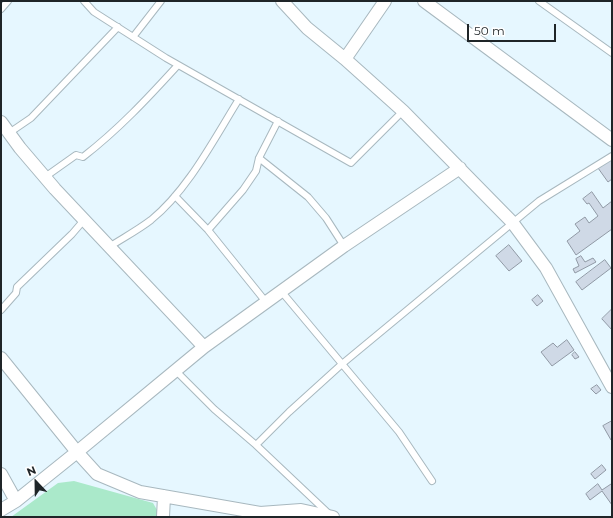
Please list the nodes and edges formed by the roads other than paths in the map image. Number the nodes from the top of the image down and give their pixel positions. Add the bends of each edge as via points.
1 (8, 1) edge
2 (84, 1) edge
3 (161, 1) edge
4 (282, 1) edge
5 (385, 1) edge
6 (424, 1) edge
7 (540, 1) edge
8 (1, 9) edge
9 (118, 27) junction
10 (133, 37) junction
11 (612, 53) edge
12 (345, 58) junction
13 (178, 65) junction
14 (239, 99) junction
15 (403, 111) junction
16 (278, 121) junction
17 (1, 122) edge
18 (10, 133) junction
19 (612, 140) edge
20 (612, 156) edge
21 (259, 158) junction
22 (460, 168) junction
23 (45, 177) junction
24 (175, 196) junction
25 (84, 220) junction
26 (512, 222) junction
27 (208, 230) junction
28 (344, 246) junction
29 (109, 247) junction
30 (281, 291) junction
31 (266, 302) junction
32 (1, 310) edge
33 (204, 347) junction
34 (1, 358) edge
35 (342, 364) junction
36 (175, 370) junction
37 (612, 387) edge
38 (256, 445) junction
39 (77, 452) junction
40 (1, 474) edge
41 (432, 481) dead end
42 (164, 496) junction
43 (16, 501) junction
44 (1, 510) edge
45 (163, 517) edge
46 (332, 517) edge

1 - 8 lane
2 - 9 lane via 94,12
3 - 10 lane
4 - 12 street via 307,28
5 - 12 street
6 - 19 street
7 - 11 lane
9 - 10 lane
9 - 18 lane via 31,118
10 - 13 lane
12 - 15 street
13 - 14 lane
13 - 23 lane via 105,140 83,157 76,155
14 - 16 lane
14 - 24 lane via 204,158
15 - 16 lane via 351,163
15 - 22 street
16 - 21 lane
17 - 18 street
18 - 23 street
20 - 26 lane via 539,201
21 - 27 lane via 256,171 243,190
21 - 28 lane via 308,197 326,218
22 - 26 street
22 - 28 street
23 - 25 street
24 - 27 lane
24 - 29 lane via 151,220
25 - 29 street
25 - 32 lane via 17,287 16,293
26 - 35 lane
26 - 37 street via 546,268
27 - 31 lane
28 - 30 street
29 - 33 street
30 - 31 street
30 - 35 lane
31 - 33 street
33 - 36 street
34 - 39 street
35 - 38 lane
35 - 41 lane via 399,432
36 - 38 lane via 214,409
36 - 39 street
38 - 46 lane
39 - 42 street via 97,474 140,492
39 - 43 street
40 - 43 street
42 - 45 street
42 - 46 street via 260,513 301,510
43 - 44 street

